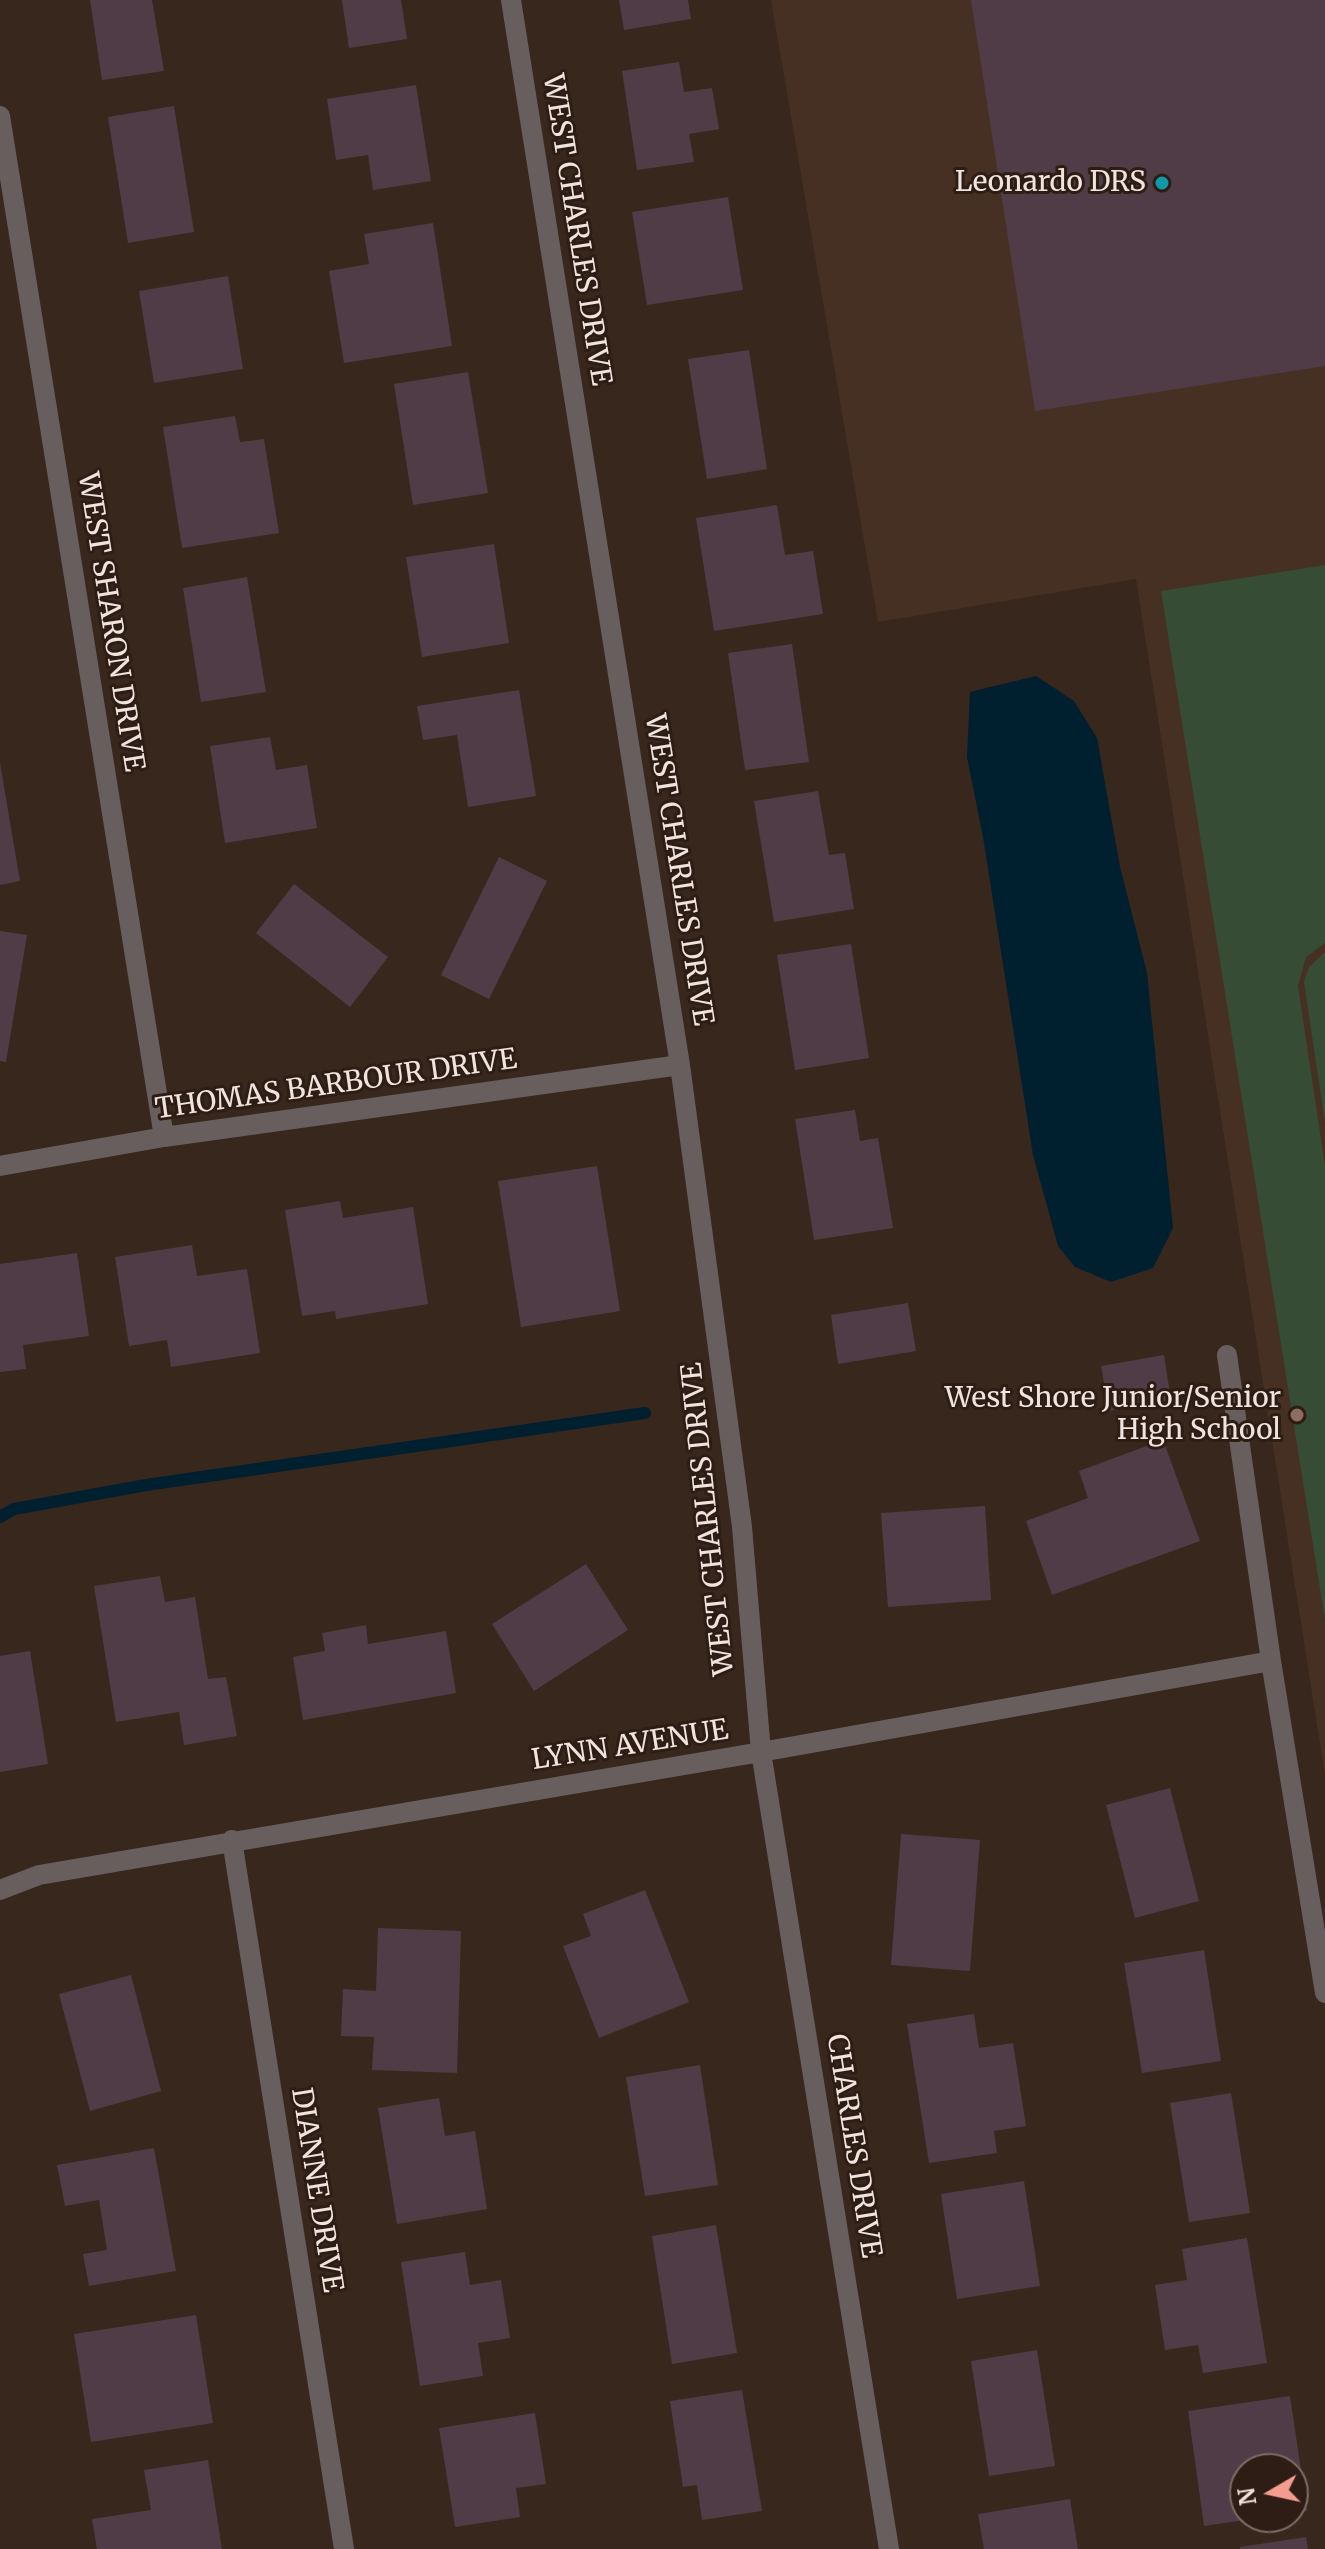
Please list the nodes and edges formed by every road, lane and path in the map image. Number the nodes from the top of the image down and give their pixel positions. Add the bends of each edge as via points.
1 (511, 0) edge
2 (0, 116) edge
3 (680, 1065) junction
4 (164, 1137) junction
5 (0, 1166) edge
6 (1227, 1355) dead end
7 (1271, 1661) junction
8 (761, 1752) junction
9 (232, 1840) junction
10 (0, 1890) edge
11 (1325, 1993) edge
12 (344, 2549) edge
13 (889, 2549) edge

1 - 3 street, WEST CHARLES DRIVE
2 - 4 street, WEST SHARON DRIVE
3 - 4 street, THOMAS BARBOUR DRIVE
3 - 8 street, WEST CHARLES DRIVE via 742,1527
4 - 5 street, THOMAS BARBOUR DRIVE
6 - 7 street
7 - 8 street, LYNN AVENUE
7 - 11 street
8 - 9 street, LYNN AVENUE
8 - 13 street, CHARLES DRIVE
9 - 10 street, LYNN AVENUE via 39,1875
9 - 12 street, DIANNE DRIVE

